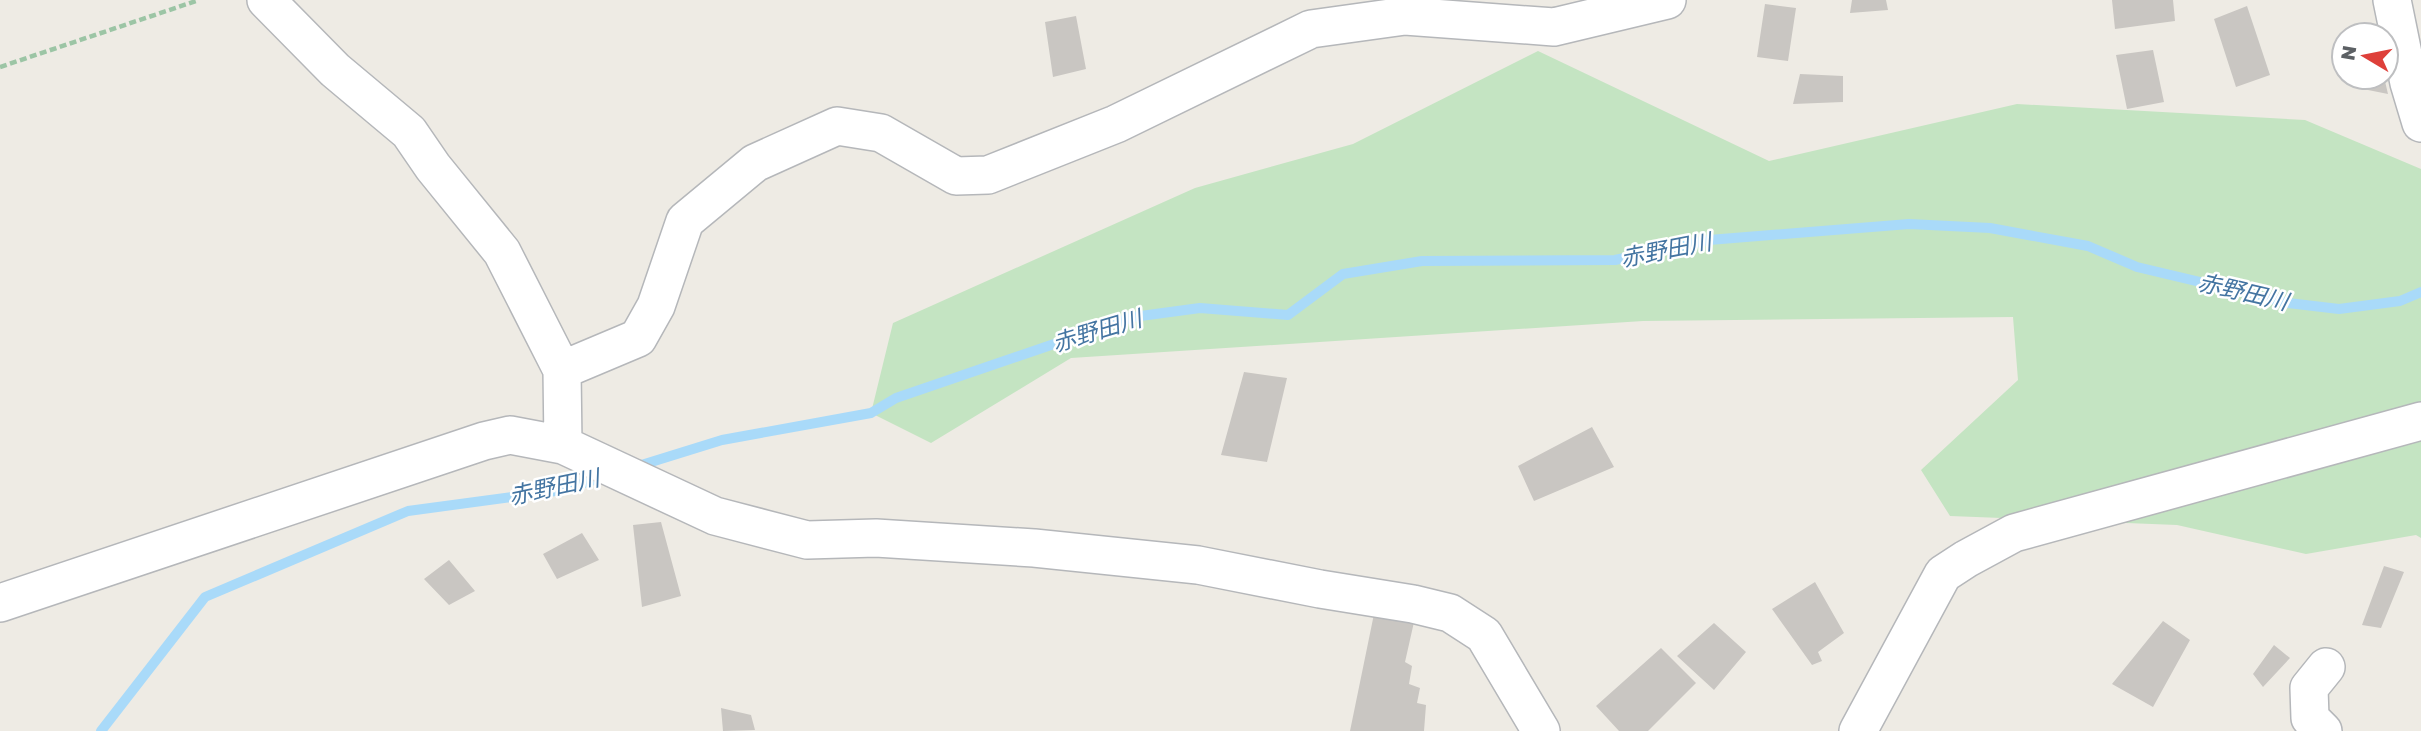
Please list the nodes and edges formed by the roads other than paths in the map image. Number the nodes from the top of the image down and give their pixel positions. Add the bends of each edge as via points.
1 (266, 0) edge
2 (1667, 0) edge
3 (2392, 0) edge
4 (1309, 15) edge
5 (2421, 123) edge
6 (562, 370) junction
7 (2421, 421) edge
8 (563, 445) junction
9 (0, 604) edge
10 (2326, 667) dead end
11 (1541, 731) edge
12 (1858, 731) edge
13 (2323, 731) edge

1 - 6 street via 335,70 409,132 502,252
2 - 4 street via 1554,27 1405,16
3 - 5 street
4 - 6 street via 1116,124 988,174 956,176 881,133 838,126 755,163 685,220 656,306 638,338
6 - 8 street
7 - 12 street via 2014,533 1966,559 1943,574
8 - 9 street via 510,435 484,441
8 - 11 street via 715,516 807,540 876,538 1034,548 1198,565 1450,614 1484,635
10 - 13 street via 2309,688 2310,718

